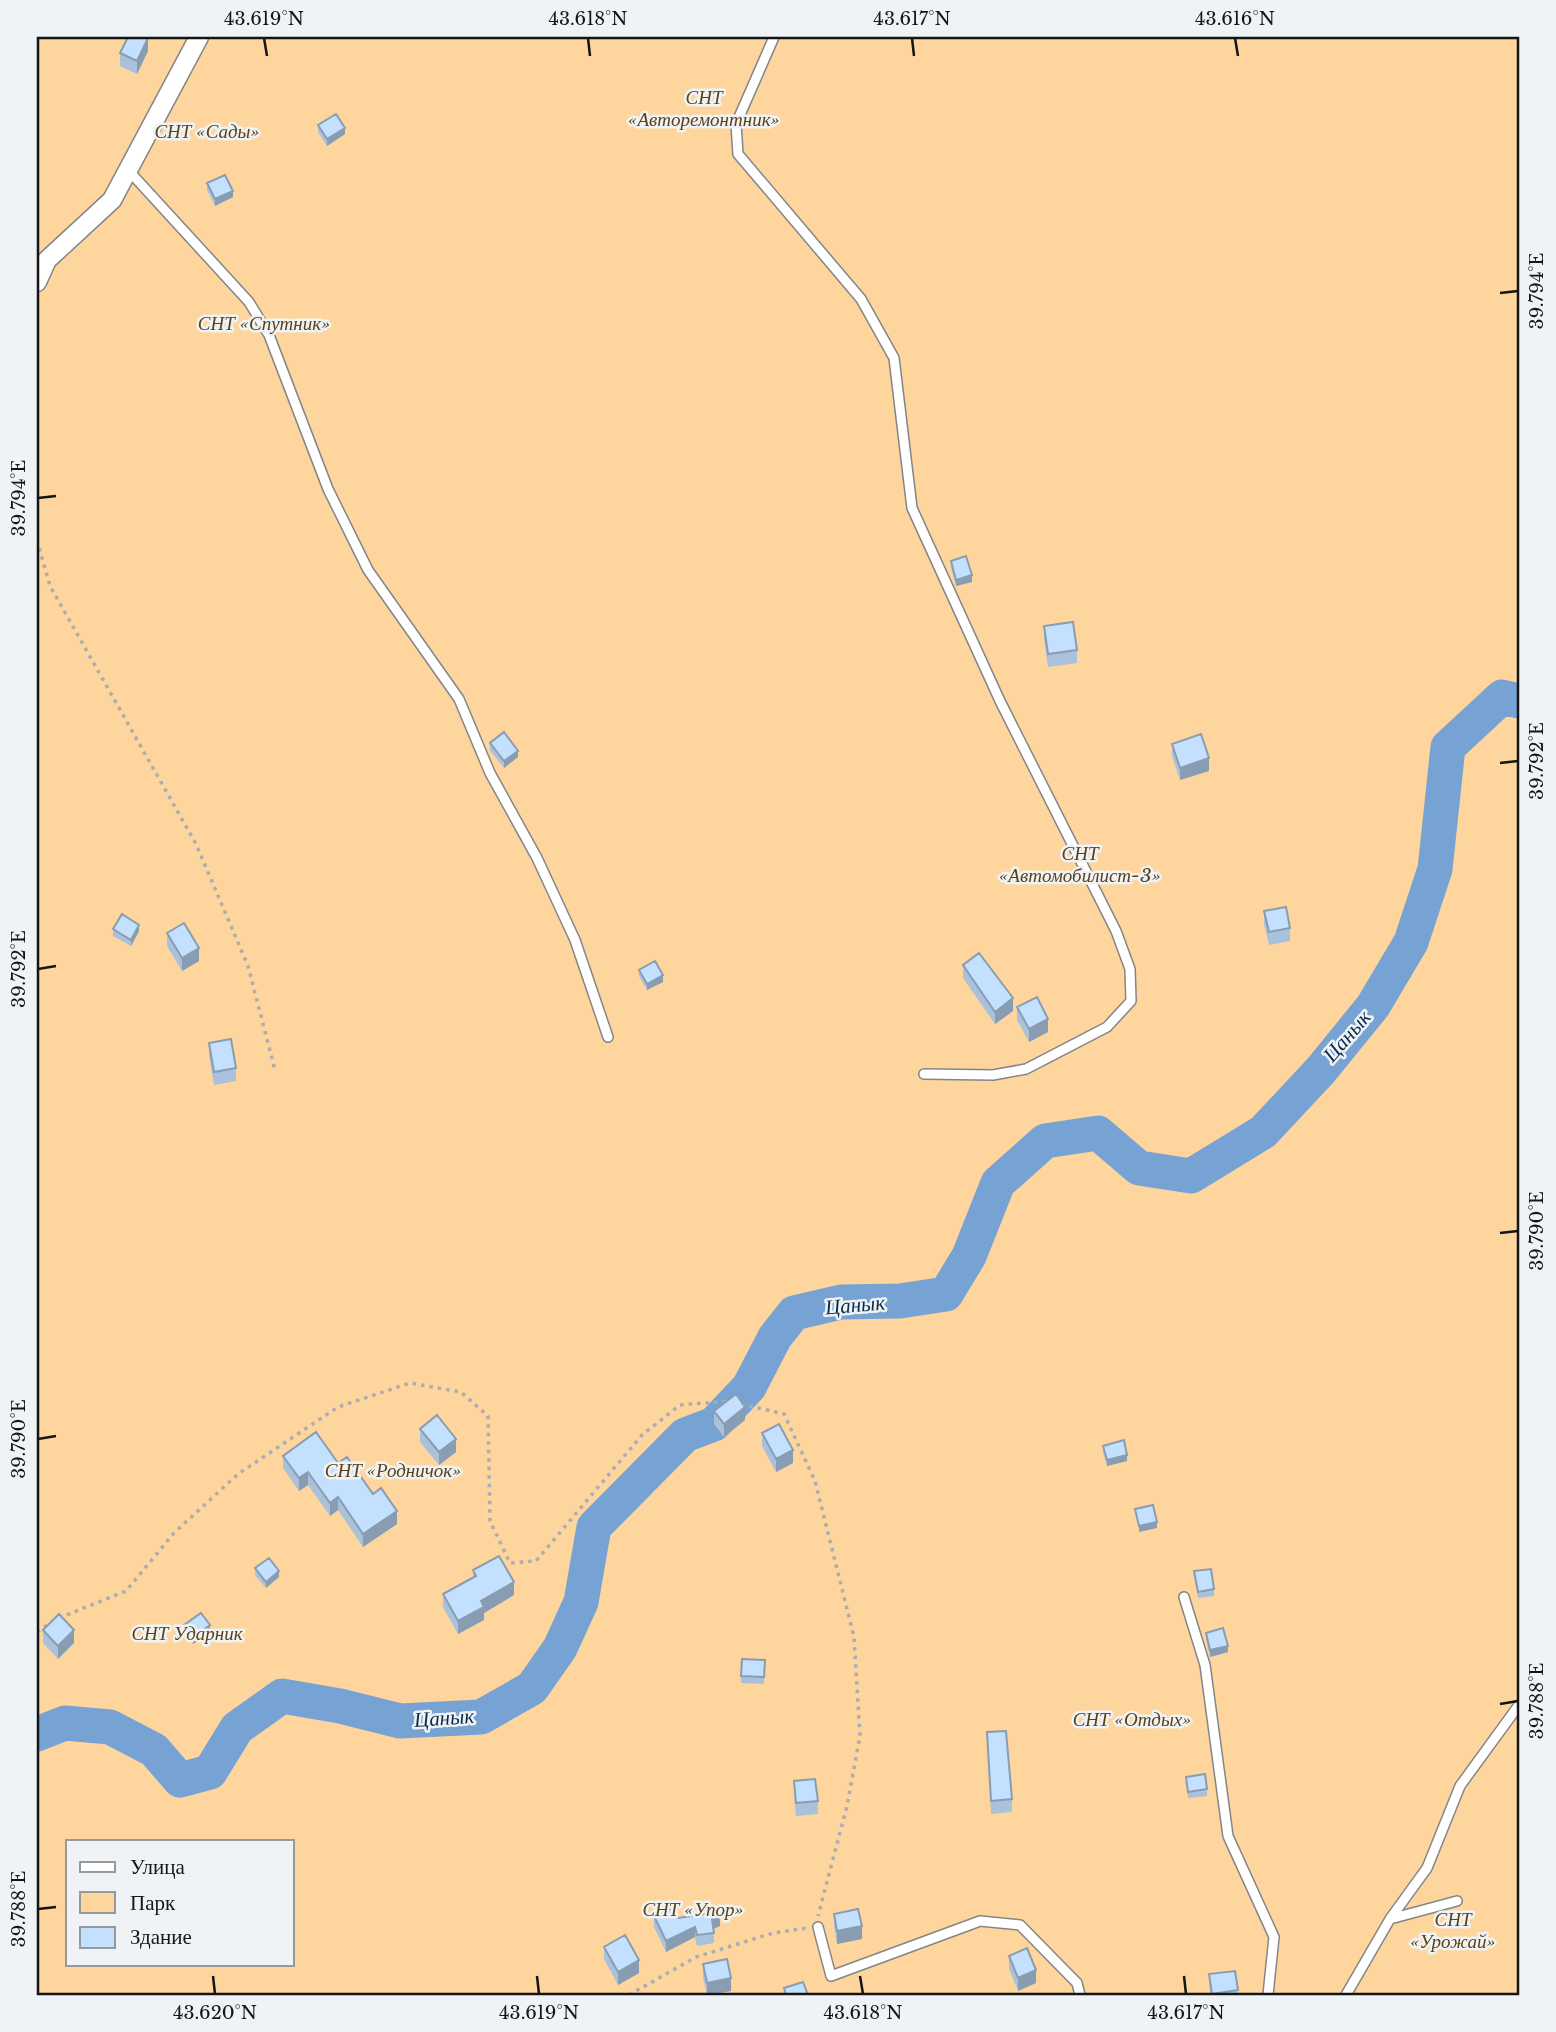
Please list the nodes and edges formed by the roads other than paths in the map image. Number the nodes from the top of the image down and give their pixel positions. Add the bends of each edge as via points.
1 (199, 37) edge
2 (774, 37) edge
3 (129, 171) junction
4 (37, 282) edge
5 (608, 1037) dead end
6 (924, 1074) dead end
7 (1184, 1597) dead end
8 (1519, 1705) edge
9 (1457, 1901) dead end
10 (1390, 1919) junction
11 (818, 1927) road end
12 (1080, 1995) edge
13 (1268, 1995) edge
14 (1346, 1995) edge

1 - 3 street
2 - 6 lane via 736,124 738,154 861,299 894,358 912,508 1000,701 1116,931 1130,969 1130,1001 1107,1027 1026,1069 993,1075
3 - 4 street via 112,200 47,260
3 - 5 lane via 249,302 269,335 328,489 368,570 459,699 490,773 537,858 575,940
7 - 13 lane via 1205,1665 1228,1836 1274,1937
8 - 10 lane via 1460,1786 1427,1868
9 - 10 lane
10 - 14 lane
11 - 12 lane via 831,1976 980,1921 1020,1925 1077,1983

